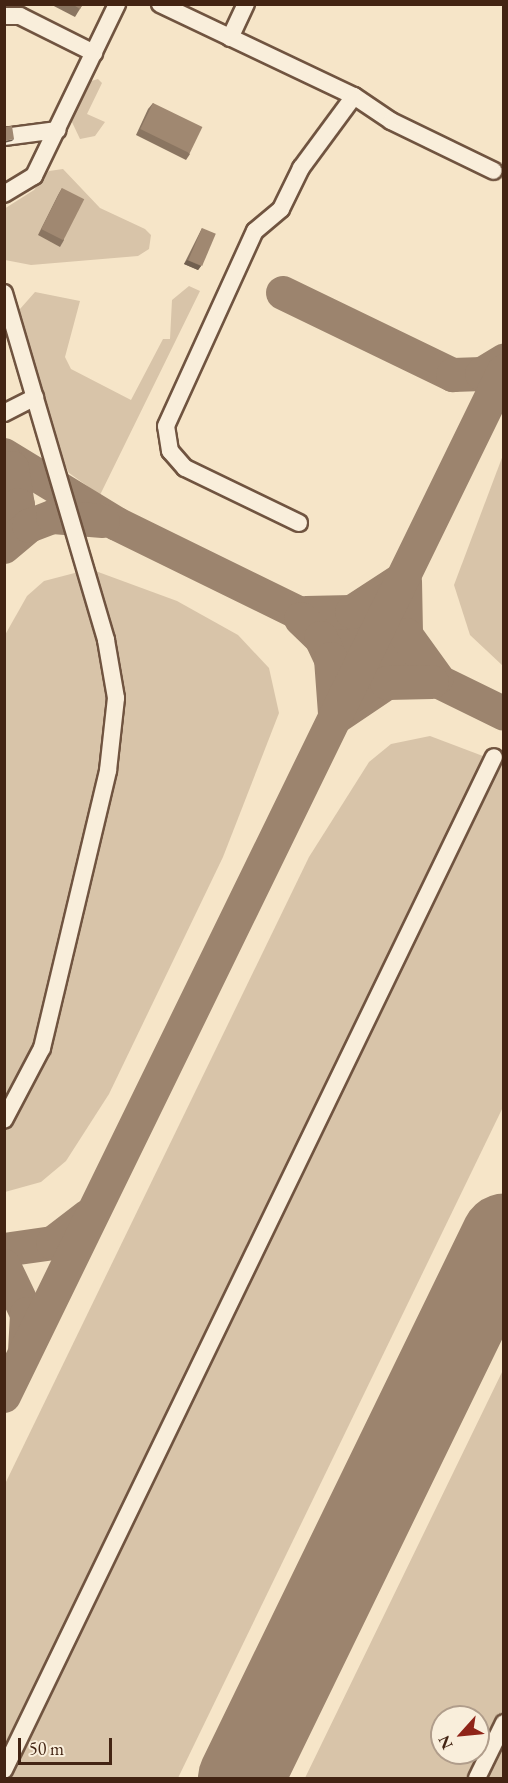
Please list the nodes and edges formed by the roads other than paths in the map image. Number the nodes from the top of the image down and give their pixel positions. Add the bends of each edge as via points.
1 (117, 4) edge
2 (246, 4) edge
3 (167, 6) edge
4 (16, 12) edge
5 (230, 38) junction
6 (94, 53) junction
7 (354, 96) junction
8 (58, 130) junction
9 (4, 137) edge
10 (494, 171) dead end
11 (4, 194) edge
12 (4, 293) edge
13 (7, 315) edge
14 (34, 397) junction
15 (4, 413) edge
16 (300, 523) dead end
17 (494, 758) dead end
18 (4, 1120) edge
19 (504, 1723) edge
20 (4, 1770) edge
21 (477, 1779) edge

1 - 6 lane
2 - 5 lane
3 - 5 lane
4 - 6 lane
5 - 7 lane
6 - 8 lane
7 - 10 lane via 391,122
7 - 16 lane via 302,168 281,209 255,231 166,426 170,451 185,468
8 - 9 lane
8 - 11 lane via 34,176
12 - 13 lane
13 - 14 lane
14 - 15 lane
14 - 18 lane via 106,640 116,698 108,771 42,1048
17 - 20 lane
19 - 21 lane

